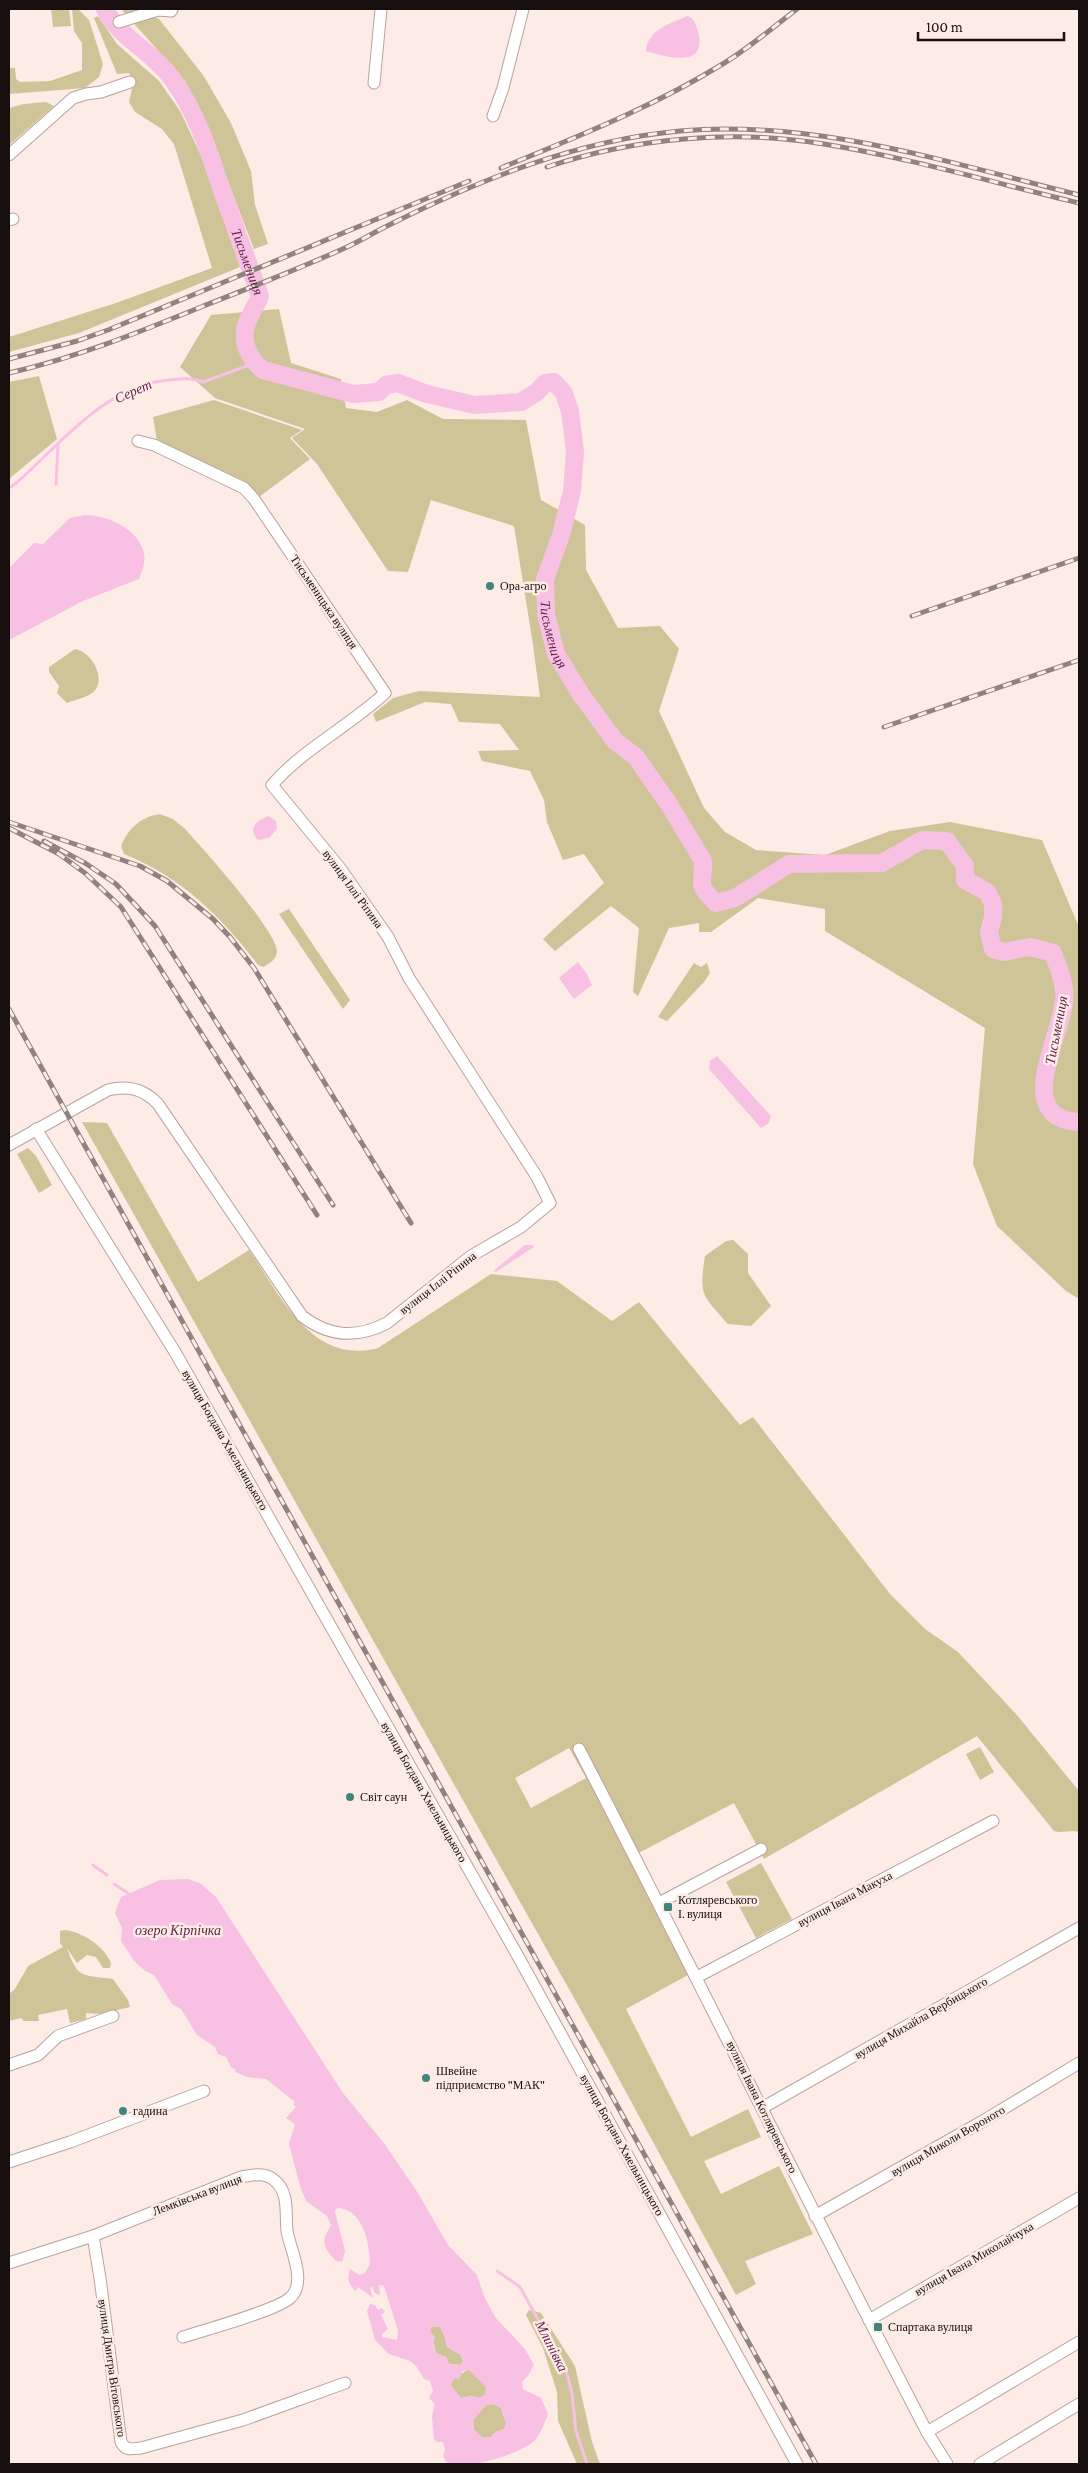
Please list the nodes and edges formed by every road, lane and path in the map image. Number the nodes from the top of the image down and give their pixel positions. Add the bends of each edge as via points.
1 (381, 9) edge
2 (523, 9) edge
3 (172, 10) edge
4 (119, 22) dead end
5 (130, 82) dead end
6 (374, 83) dead end
7 (493, 116) dead end
8 (9, 155) edge
9 (138, 441) dead end
10 (272, 785) joint
11 (36, 1129) junction
12 (9, 1145) edge
13 (579, 1749) dead end
14 (993, 1821) dead end
15 (761, 1849) dead end
16 (659, 1903) junction
17 (1079, 1928) edge
18 (697, 1977) junction
19 (113, 2016) dead end
20 (1079, 2064) edge
21 (9, 2065) edge
22 (204, 2091) dead end
23 (762, 2108) junction
24 (9, 2162) edge
25 (1079, 2198) edge
26 (815, 2216) junction
27 (92, 2236) junction
28 (9, 2263) edge
29 (869, 2320) junction
30 (183, 2337) dead end
31 (1079, 2342) edge
32 (345, 2383) dead end
33 (1079, 2404) edge
34 (927, 2432) junction
35 (797, 2464) edge
36 (946, 2464) edge
37 (980, 2464) edge

1 - 6 street
2 - 7 street via 504,88
3 - 4 street via 158,10
5 - 8 street via 73,98
9 - 10 street, Тисьменицька вулиця via 154,445 244,488 385,692 363,714 318,745
10 - 11 street, вулиця Іллі Ріпина via 340,868 388,936 409,978 537,1176 550,1203 521,1227 472,1256 387,1323 348,1335 323,1330 302,1316 150,1095 122,1087 108,1090
11 - 12 street, вулиця Іллі Ріпина
11 - 35 street, вулиця Богдана Хмельницького via 180,1361 520,1958
13 - 16 street, вулиця Івана Котляревського
14 - 18 street, вулиця Івана Макуха
15 - 16 street
16 - 18 street, вулиця Івана Котляревського
17 - 23 street, вулиця Михайла Вербицького
18 - 23 street, вулиця Івана Котляревського
19 - 21 street via 58,2036 38,2055
20 - 26 street, вулиця Миколи Вороного
22 - 24 street
23 - 26 street, вулиця Івана Котляревського
25 - 29 street, вулиця Івана Миколайчука
26 - 29 street, вулиця Івана Котляревського
27 - 28 street, Лемківська вулиця
27 - 30 street, Лемківська вулиця via 241,2177 254,2174 274,2180 281,2188 288,2212 287,2229 297,2272 293,2295 274,2307
27 - 32 street, вулиця Дмитра Вітовського via 121,2442 129,2450 243,2420
29 - 34 street, вулиця Івана Котляревського
31 - 34 street
33 - 37 street
34 - 36 street, вулиця Івана Котляревського

